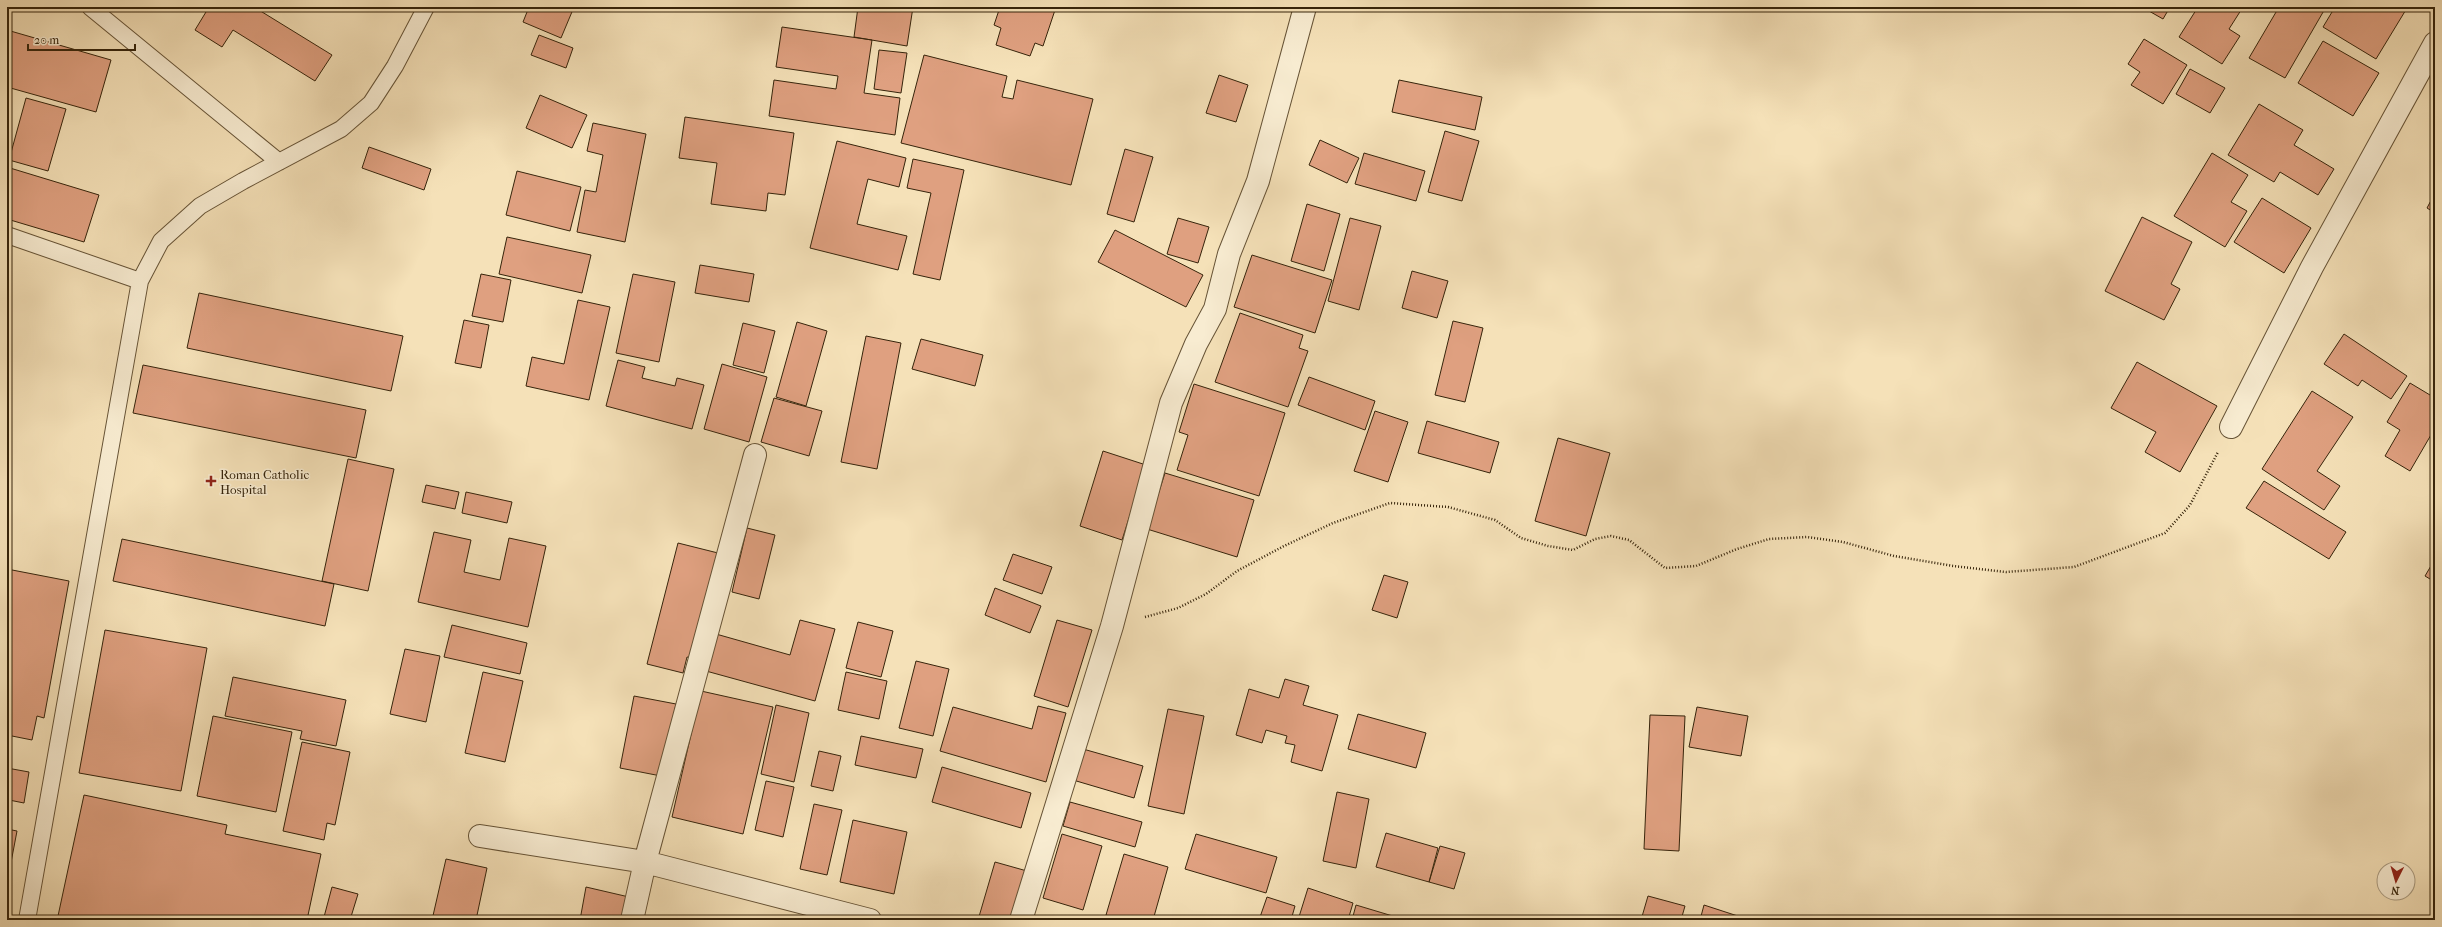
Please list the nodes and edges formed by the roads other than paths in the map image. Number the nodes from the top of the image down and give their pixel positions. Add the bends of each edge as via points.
1 (90, 7) edge
2 (426, 7) edge
3 (1305, 7) edge
4 (2435, 43) edge
5 (279, 162) junction
6 (7, 235) edge
7 (140, 281) junction
8 (2231, 427) road end
9 (755, 456) dead end
10 (480, 836) dead end
11 (645, 862) junction
12 (27, 920) edge
13 (632, 920) edge
14 (870, 920) edge
15 (1021, 920) edge

1 - 5 lane
2 - 5 lane via 395,66 371,104 341,129
3 - 15 street via 1258,181 1229,254 1215,309 1196,344 1171,403 1112,626
4 - 8 street via 2312,267
5 - 7 lane via 200,206 161,241
6 - 7 lane
7 - 12 lane
9 - 11 street
10 - 11 street
11 - 13 street
11 - 14 street

